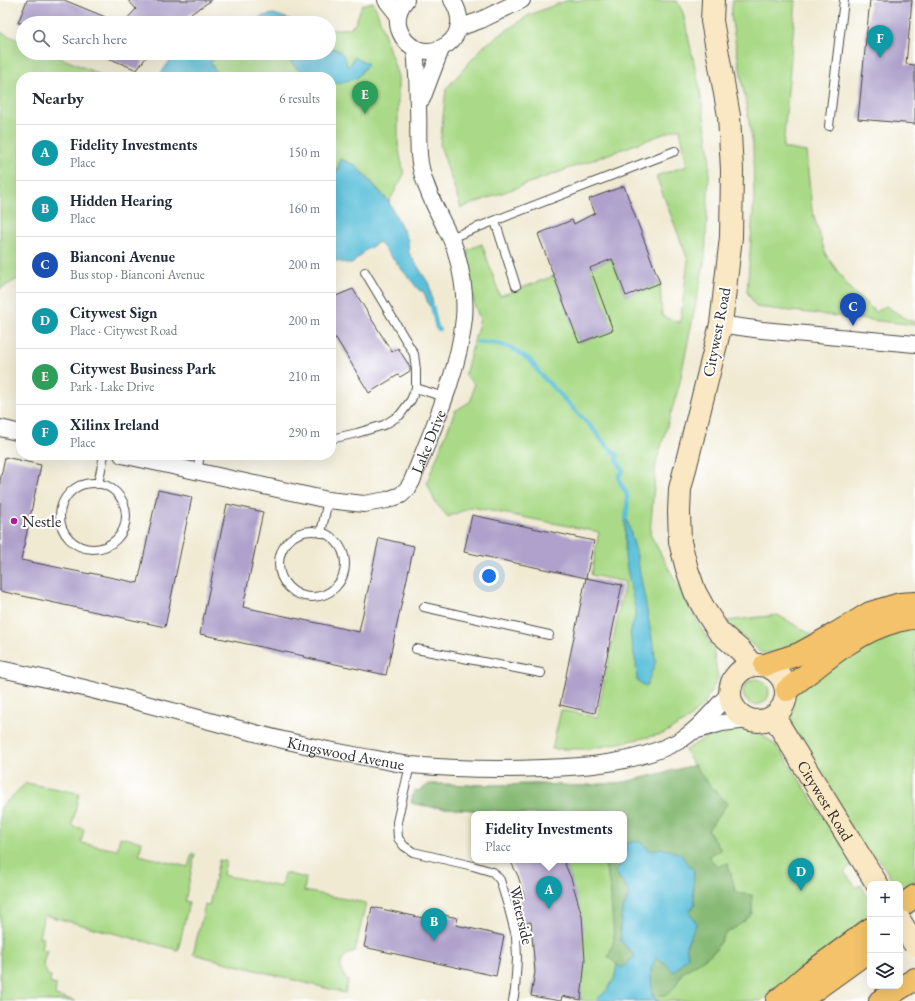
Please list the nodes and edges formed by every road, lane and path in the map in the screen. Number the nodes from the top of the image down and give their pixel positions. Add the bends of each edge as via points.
1 (386, 0) edge
2 (406, 0) edge
3 (452, 0) edge
4 (522, 0) edge
5 (699, 0) edge
6 (844, 0) edge
7 (713, 10) edge
8 (398, 16) junction
9 (458, 28) junction
10 (415, 48) junction
11 (441, 48) junction
12 (418, 110) junction
13 (829, 126) dead end
14 (675, 151) dead end
15 (495, 221) junction
16 (450, 238) junction
17 (365, 272) dead end
18 (516, 286) dead end
19 (721, 324) junction
20 (915, 344) edge
21 (416, 388) junction
22 (444, 397) junction
23 (0, 428) edge
24 (16, 432) edge
25 (336, 438) edge
26 (103, 460) edge
27 (144, 460) edge
28 (199, 460) edge
29 (197, 472) junction
30 (98, 484) junction
31 (328, 500) junction
32 (321, 533) junction
33 (915, 603) edge
34 (424, 607) dead end
35 (915, 618) edge
36 (719, 632) junction
37 (549, 634) dead end
38 (416, 649) dead end
39 (758, 665) junction
40 (0, 669) edge
41 (541, 673) dead end
42 (732, 686) junction
43 (787, 690) junction
44 (774, 717) junction
45 (749, 720) junction
46 (694, 731) junction
47 (410, 765) junction
48 (874, 879) edge
49 (915, 896) edge
50 (903, 905) edge
51 (915, 922) edge
52 (903, 926) edge
53 (903, 929) edge
54 (867, 931) edge
55 (915, 945) edge
56 (867, 952) edge
57 (915, 979) edge
58 (513, 1001) edge
59 (777, 1001) edge
60 (799, 1001) edge
61 (880, 1001) edge

1 - 8 street
2 - 8 street
3 - 9 street via 459,18
4 - 9 street
5 - 7 main road, Citywest Road
6 - 13 lane
7 - 19 main road, Citywest Road via 729,116 732,170 731,237
8 - 10 street via 401,34
9 - 11 street via 449,44
10 - 11 street via 432,51
10 - 12 street, Lake Drive
11 - 12 street, Lake Drive
12 - 16 street, Lake Drive via 420,164 426,185
14 - 15 lane
15 - 16 lane
15 - 18 lane
16 - 22 street, Lake Drive via 456,250 463,279 464,317 459,349
17 - 21 lane via 414,354
19 - 20 street
19 - 36 main road, Citywest Road via 680,489 679,512 680,542 686,569 695,592
21 - 22 lane
21 - 25 lane via 411,400 400,414 384,425
22 - 31 street, Lake Drive via 412,481 401,495 364,504
23 - 24 street
26 - 30 lane
27 - 29 street, Lake Drive
28 - 29 lane
29 - 31 street, Lake Drive
30 - 30 lane via 114,491 120,498 126,514 125,524 117,539 110,545 92,550 69,540 64,534 59,518 63,501 74,489 85,484
31 - 32 lane
32 - 32 lane via 329,536 341,550 345,567 343,576 339,584 325,595 299,595 281,578 280,553 297,535
33 - 39 highway via 900,604 870,613 799,654
34 - 37 lane
35 - 43 highway via 882,625 849,643
36 - 39 main road, Citywest Road
36 - 42 main road, Citywest Road
38 - 41 lane
39 - 42 main road via 745,668 738,673
39 - 43 main road via 773,668 780,674
40 - 47 street, Kingswood Avenue via 322,749
42 - 45 main road via 731,702 741,716
42 - 46 street, Kingswood Avenue
43 - 44 main road via 784,705
44 - 45 main road via 758,721
44 - 48 main road, Citywest Road
45 - 46 street, Kingswood Avenue via 722,723
46 - 47 street, Kingswood Avenue via 652,753 595,765 514,769
47 - 58 lane, Waterside via 397,822 398,838 413,852 493,872 500,880 516,936 517,959
49 - 50 highway
51 - 53 highway
52 - 55 main road, bridge
54 - 59 highway
56 - 60 highway
57 - 61 highway

